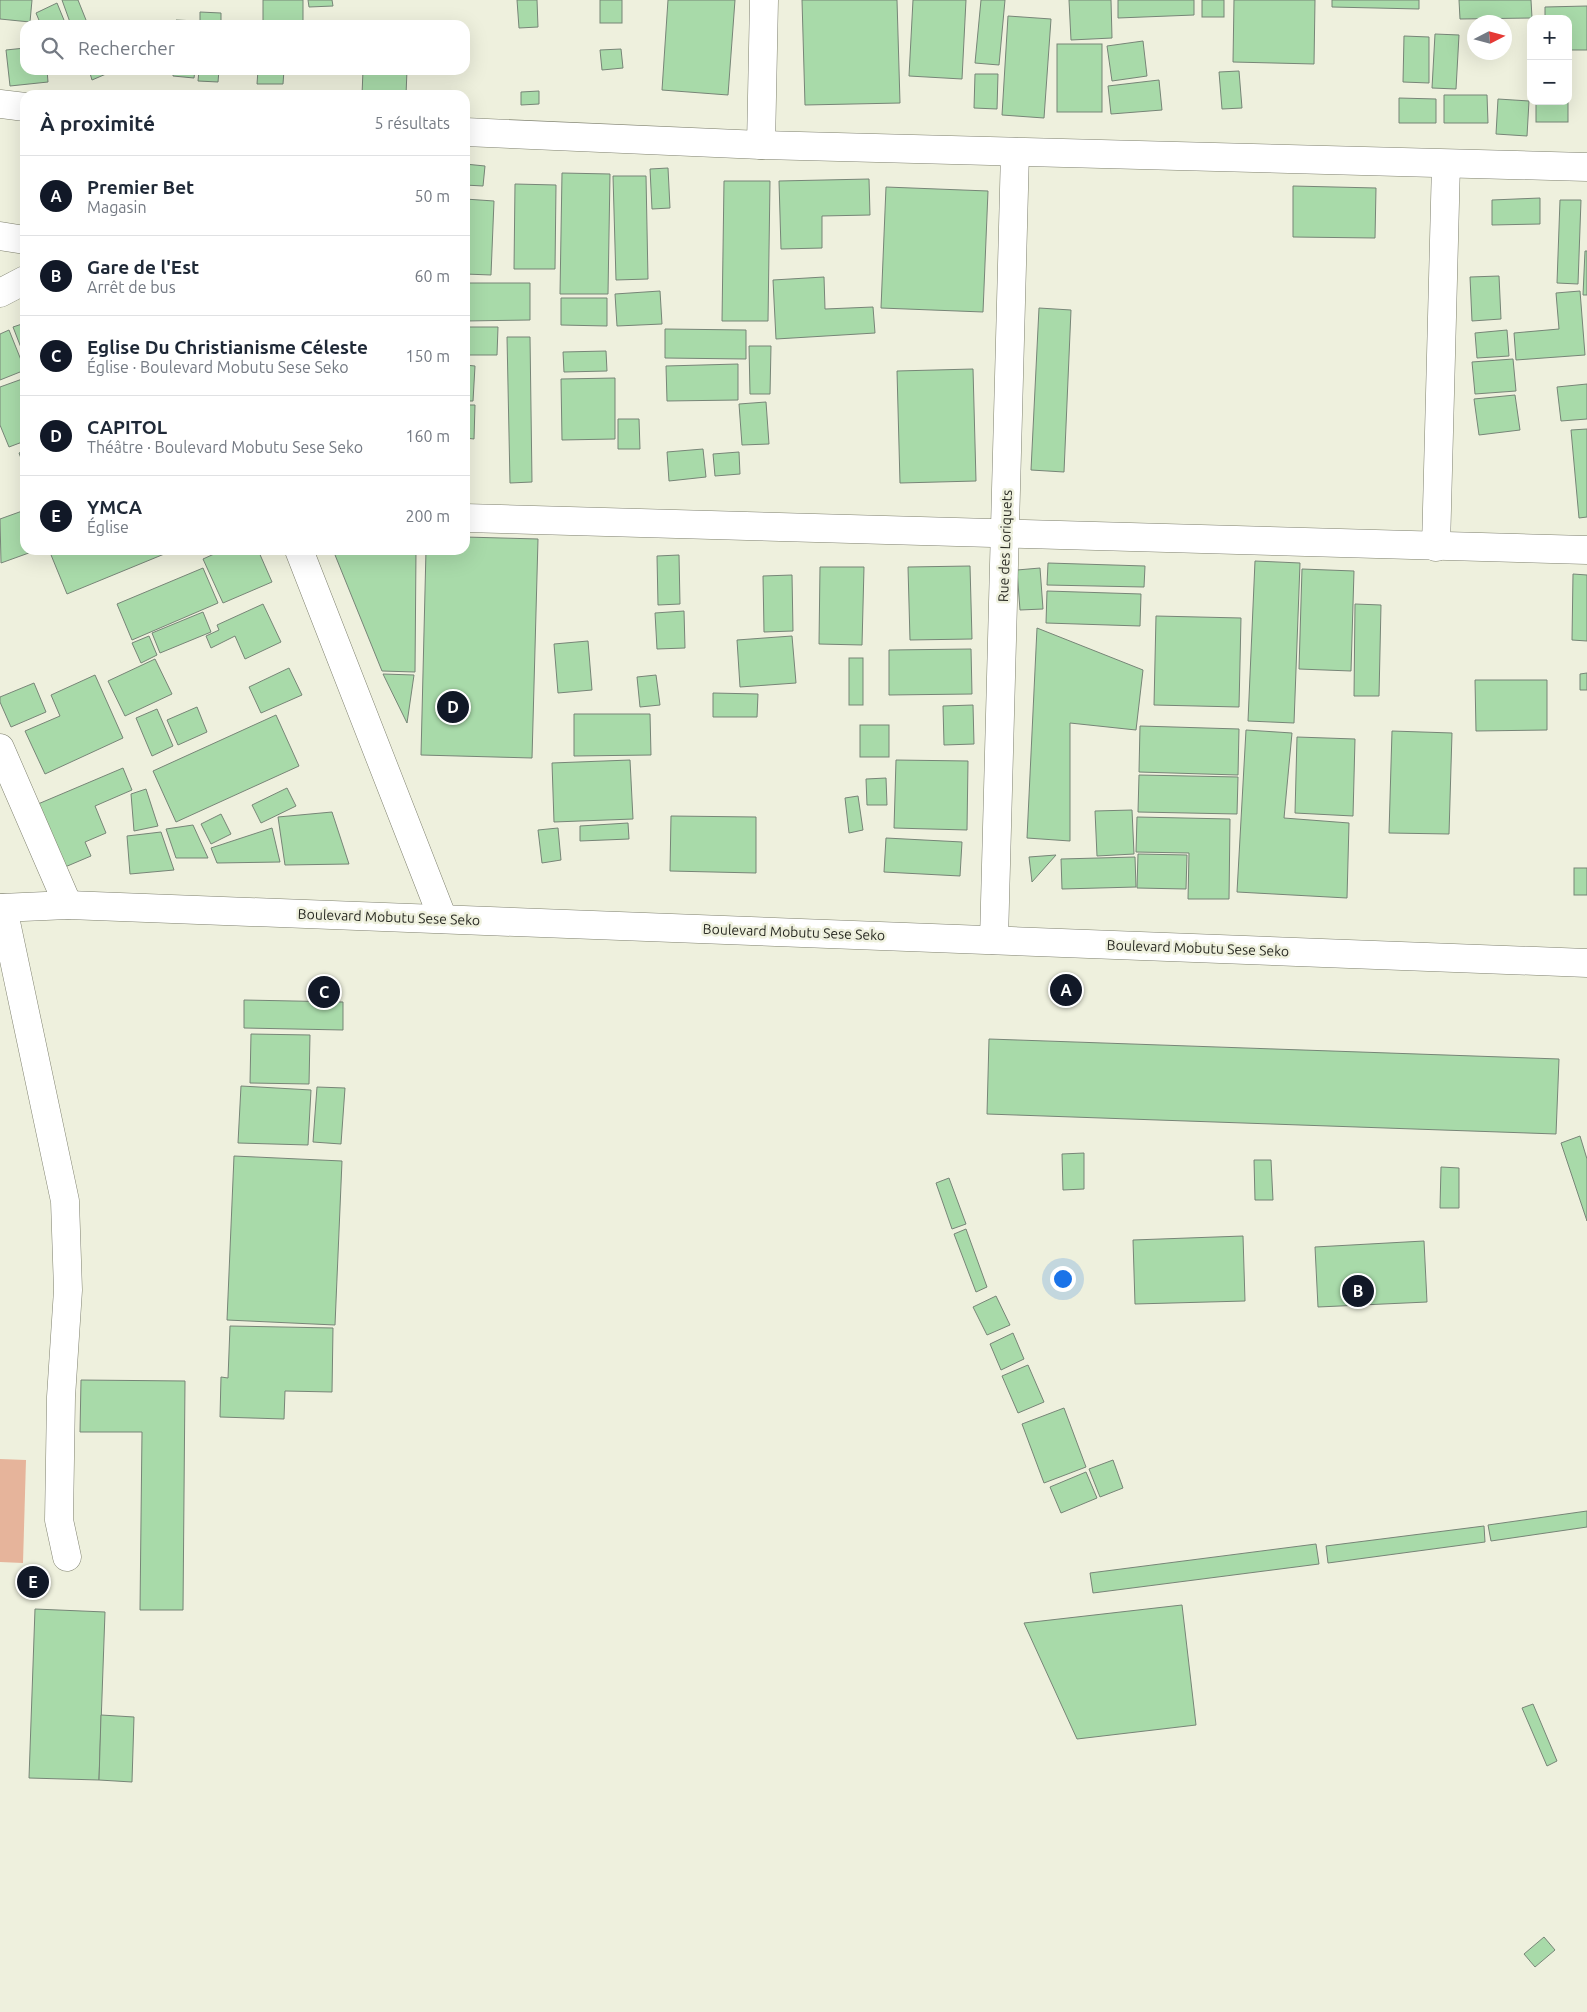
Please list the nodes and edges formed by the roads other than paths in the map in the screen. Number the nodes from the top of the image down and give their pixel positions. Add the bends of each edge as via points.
1 (764, 0) edge
2 (0, 104) edge
3 (20, 106) edge
4 (470, 132) edge
5 (761, 145) junction
6 (1016, 152) junction
7 (1446, 164) junction
8 (1587, 167) edge
9 (0, 236) edge
10 (20, 239) edge
11 (20, 283) edge
12 (0, 293) edge
13 (470, 518) edge
14 (1006, 534) junction
15 (1436, 547) junction
16 (1587, 550) edge
17 (301, 555) edge
18 (0, 748) edge
19 (68, 905) junction
20 (1, 908) edge
21 (443, 919) junction
22 (994, 940) junction
23 (1587, 963) edge
24 (67, 1557) dead end

1 - 5 street
2 - 3 street
4 - 5 street
5 - 6 street
6 - 7 street
6 - 14 street, Rue des Loriquets
7 - 8 street
7 - 15 street
9 - 10 street
11 - 12 street
13 - 14 street
14 - 15 street
14 - 22 street, Rue des Loriquets
15 - 16 street
17 - 21 street
18 - 19 street
19 - 20 street, Boulevard Mobutu Sese Seko
19 - 21 street, Boulevard Mobutu Sese Seko
20 - 24 street via 65,1201 68,1290 61,1397 59,1520
21 - 22 street, Boulevard Mobutu Sese Seko
22 - 23 street, Boulevard Mobutu Sese Seko

